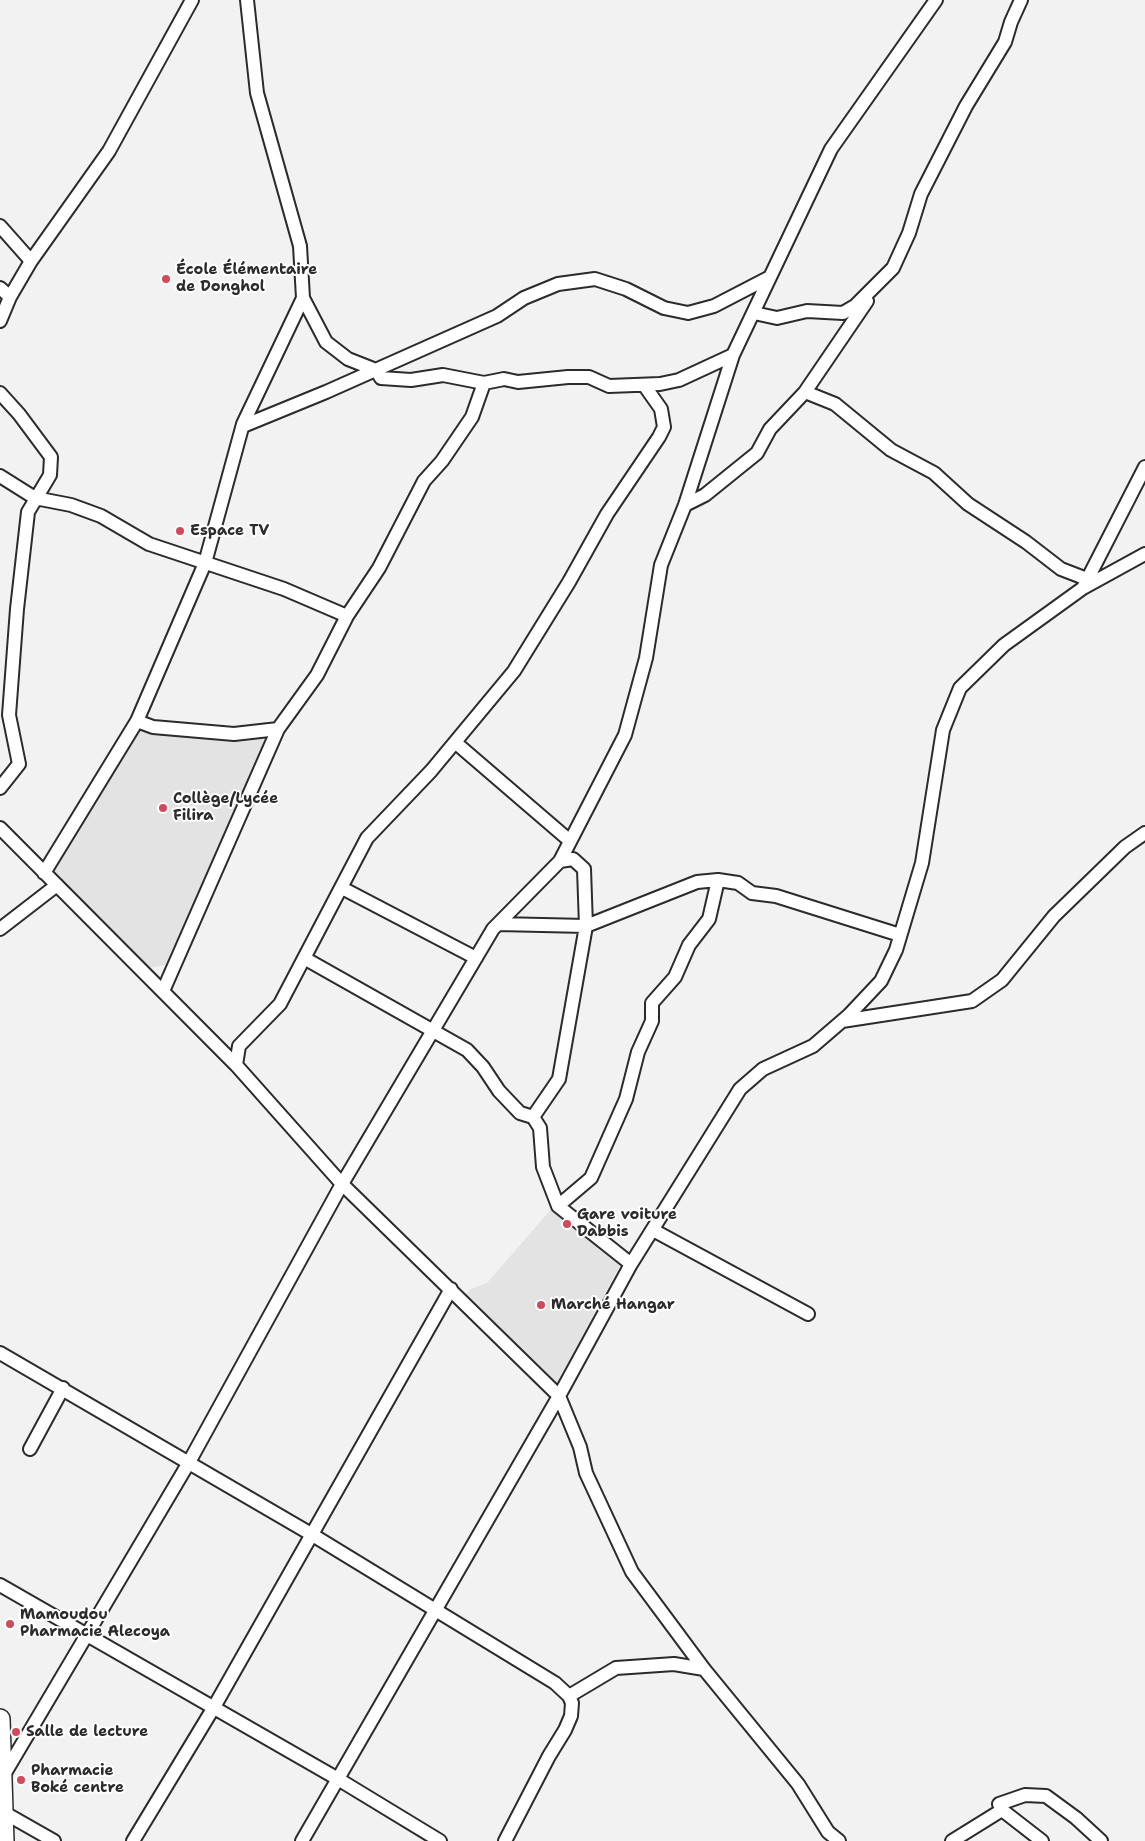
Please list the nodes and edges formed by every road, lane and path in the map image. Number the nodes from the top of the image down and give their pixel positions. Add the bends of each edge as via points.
1 (192, 0) edge
2 (247, 0) edge
3 (936, 0) edge
4 (1021, 0) edge
5 (0, 226) edge
6 (31, 261) junction
7 (768, 278) junction
8 (879, 283) junction
9 (0, 288) edge
10 (10, 298) junction
11 (303, 298) junction
12 (754, 313) junction
13 (0, 321) edge
14 (733, 355) junction
15 (376, 370) junction
16 (484, 383) junction
17 (644, 385) junction
18 (805, 392) junction
19 (0, 393) edge
20 (243, 426) junction
21 (1145, 467) edge
22 (0, 476) edge
23 (34, 498) junction
24 (685, 505) junction
25 (1145, 554) edge
26 (205, 563) junction
27 (1085, 584) junction
28 (347, 616) junction
29 (138, 721) junction
30 (278, 729) junction
31 (456, 743) junction
32 (0, 788) edge
33 (0, 828) edge
34 (1145, 832) edge
35 (570, 841) junction
36 (560, 860) junction
37 (44, 873) junction
38 (718, 880) junction
39 (58, 885) junction
40 (342, 888) junction
41 (498, 924) junction
42 (586, 926) junction
43 (0, 929) edge
44 (900, 935) junction
45 (304, 958) junction
46 (476, 958) junction
47 (163, 991) junction
48 (842, 1022) junction
49 (435, 1030) junction
50 (236, 1065) junction
51 (533, 1117) junction
52 (342, 1184) junction
53 (558, 1206) junction
54 (653, 1230) junction
55 (632, 1264) junction
56 (451, 1289) junction
57 (808, 1314) dead end
58 (0, 1353) edge
59 (63, 1388) junction
60 (559, 1396) junction
61 (30, 1449) dead end
62 (188, 1464) junction
63 (311, 1534) junction
64 (0, 1585) edge
65 (436, 1611) junction
66 (86, 1636) junction
67 (704, 1669) junction
68 (569, 1696) junction
69 (214, 1707) junction
70 (0, 1719) edge
71 (2, 1778) junction
72 (338, 1779) junction
73 (2, 1805) edge
74 (1002, 1810) junction
75 (4, 1841) edge
76 (54, 1841) edge
77 (133, 1841) edge
78 (302, 1841) edge
79 (440, 1841) edge
80 (505, 1841) edge
81 (839, 1841) edge
82 (952, 1841) edge
83 (1042, 1841) edge
84 (1101, 1841) edge

1 - 6 street via 108,151
2 - 11 street via 257,93 300,246
3 - 7 street via 831,149
4 - 8 street via 1005,42 966,106 921,194 909,233 893,268
5 - 6 street
6 - 10 street
7 - 12 street
7 - 15 street via 714,306 688,313 664,308 626,289 595,279 558,284 524,298 497,316
8 - 12 street via 843,313 807,311 777,318
8 - 18 street
9 - 10 street
10 - 13 street
11 - 15 street via 326,342 348,359
11 - 20 street
12 - 14 street
14 - 17 street via 680,380
14 - 24 street
15 - 16 street via 381,378 411,380 443,375
15 - 20 street
16 - 17 street via 504,379 518,382 589,377 609,386
16 - 28 street via 472,417 424,481 379,568
17 - 31 street via 661,409 664,427 659,437 607,514 514,671
18 - 24 street via 770,428 757,453 704,495
18 - 27 street via 835,404 891,450 934,473 968,504
19 - 23 street via 51,457 50,475
20 - 26 street
21 - 27 street
22 - 23 street
23 - 26 street via 71,505 101,516 149,544
23 - 32 street via 28,512 9,715 19,764
24 - 35 street via 662,565 646,658 625,736
25 - 27 street
26 - 28 street via 284,588
26 - 29 street
27 - 44 street via 1004,645 960,688 943,730 922,863
28 - 30 street via 316,675
29 - 30 street via 153,727 234,734
29 - 37 street
30 - 47 street
31 - 35 street
31 - 40 street via 368,838
33 - 37 street
34 - 48 street via 1125,847 1054,916 1002,980 972,1001
35 - 36 street
36 - 41 street
36 - 42 street via 573,859 584,869
37 - 39 street
38 - 42 street via 697,882
38 - 44 street via 738,883 752,894 776,896
38 - 53 street via 709,919 689,944 675,977 652,1003 652,1021 638,1052 626,1099 591,1178
39 - 43 street
39 - 47 street
40 - 45 street
40 - 46 street
41 - 42 street
41 - 46 street
42 - 51 street via 559,1079
44 - 48 street via 881,981
45 - 49 street
45 - 50 street via 280,1004 239,1046
46 - 49 street
47 - 50 street
48 - 54 street via 813,1046 763,1069 740,1089
49 - 51 street via 467,1050 520,1113
49 - 52 street
50 - 52 street
51 - 53 street via 540,1128 543,1167
52 - 56 street
52 - 62 street
53 - 55 street
54 - 55 street
54 - 57 street
55 - 60 street
56 - 60 street
56 - 63 street
58 - 59 street
59 - 61 street
59 - 62 street
60 - 65 street
60 - 67 street via 580,1447 586,1473 632,1572
62 - 63 street
62 - 66 street
63 - 65 street
63 - 69 street
64 - 66 street
65 - 68 street via 556,1683
65 - 72 street
66 - 69 street
66 - 71 street
67 - 68 street via 674,1664 616,1668
67 - 81 street via 798,1784 828,1832
68 - 80 street via 571,1716 565,1730
69 - 72 street
69 - 77 street
70 - 71 highway
71 - 73 highway
72 - 78 street
72 - 79 street
73 - 75 highway
73 - 76 street
74 - 82 street
74 - 83 street
74 - 84 street via 999,1804 1025,1795 1046,1796

